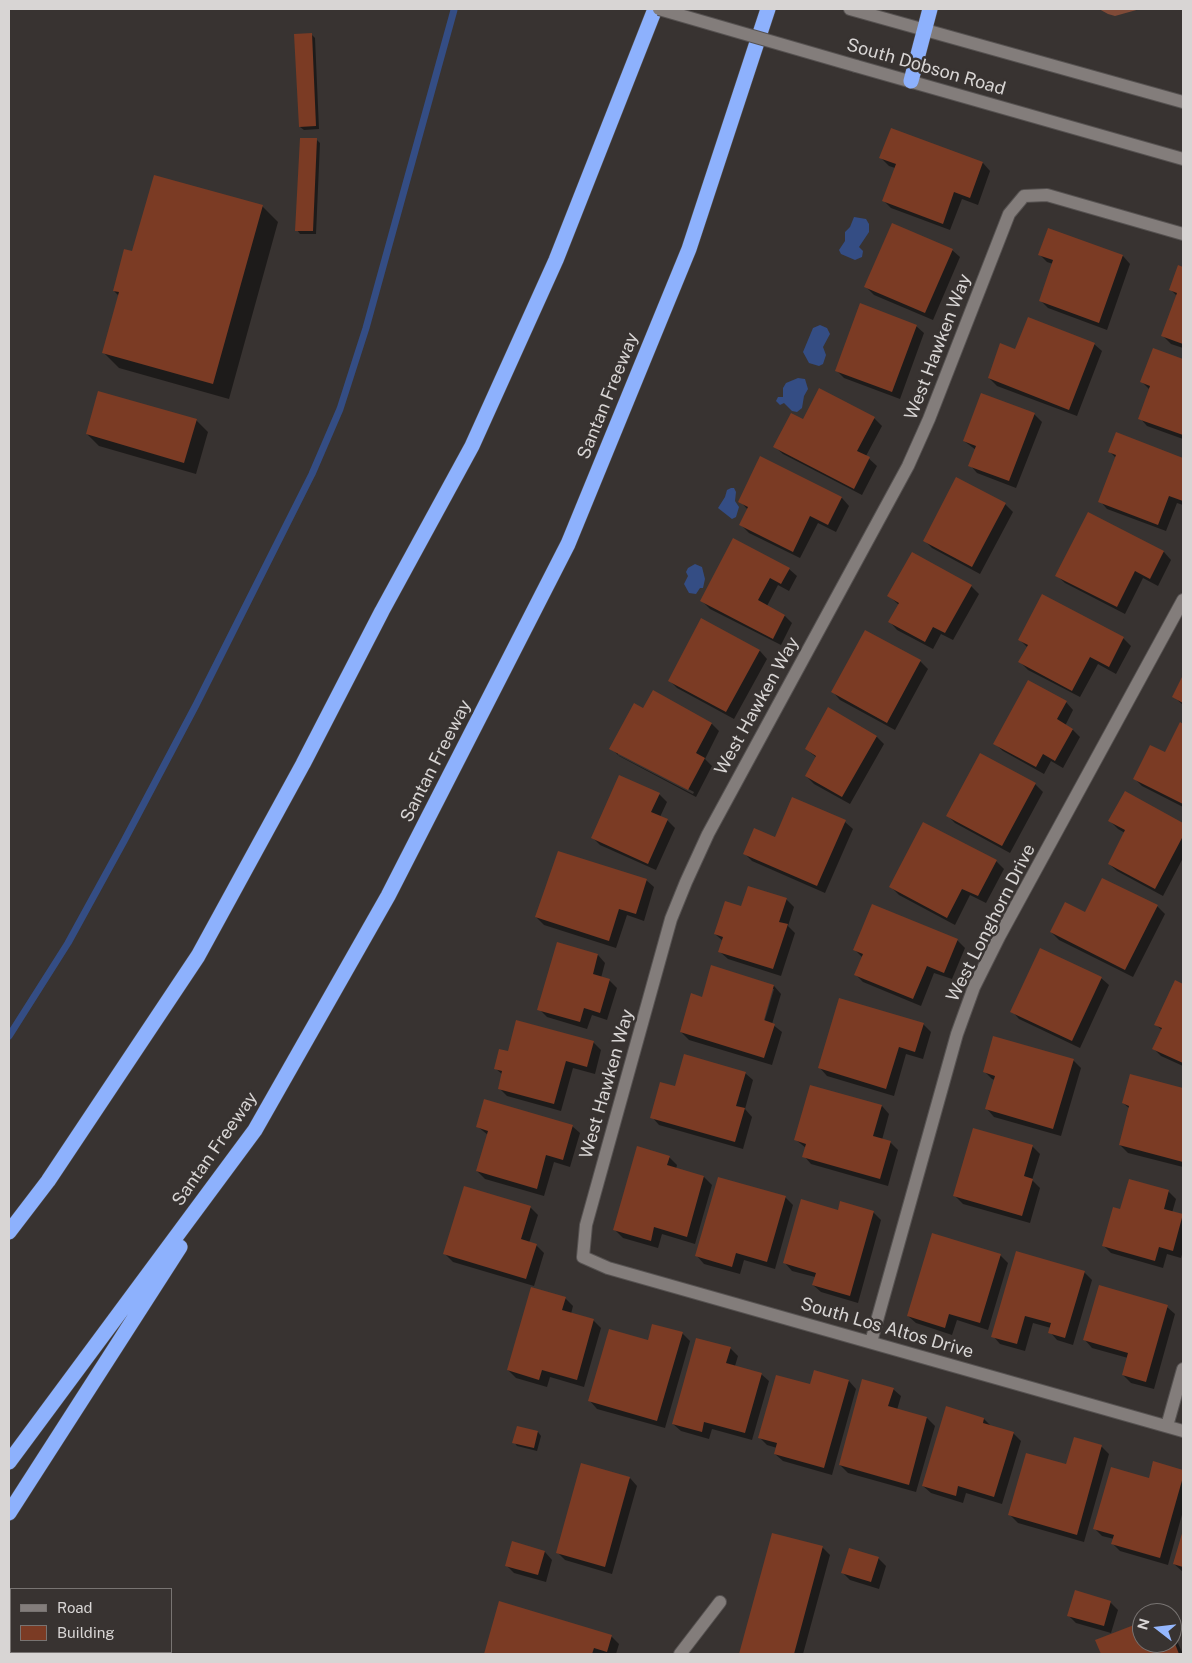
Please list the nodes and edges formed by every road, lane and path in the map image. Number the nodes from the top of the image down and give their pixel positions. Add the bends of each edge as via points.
1 (657, 9) edge
2 (768, 9) edge
3 (850, 9) edge
4 (930, 9) edge
5 (925, 30) junction
6 (911, 81) junction
7 (1183, 102) edge
8 (1183, 159) edge
9 (1183, 234) edge
10 (1183, 600) edge
11 (254, 1130) junction
12 (9, 1232) edge
13 (583, 1256) joint
14 (872, 1342) junction
15 (1183, 1369) edge
16 (1167, 1426) junction
17 (1183, 1431) edge
18 (9, 1462) edge
19 (9, 1513) edge
20 (720, 1602) dead end
21 (680, 1654) edge

1 - 6 street, South Dobson Road, bridge
1 - 12 highway via 556,260 472,446 382,611 304,764 198,956 48,1182
2 - 11 highway, Santan Freeway via 689,249 568,544 388,896
3 - 5 street, South Dobson Road
4 - 5 highway
5 - 6 highway
5 - 7 street, South Dobson Road
6 - 8 street, South Dobson Road
9 - 13 street, West Hawken Way via 1047,195 1024,196 1009,214 908,466 708,834 686,882 672,919 586,1224
10 - 14 street, West Longhorn Drive via 974,987 957,1034
11 - 18 highway, Santan Freeway
11 - 19 highway
13 - 14 street, South Los Altos Drive via 608,1268
14 - 16 street, South Los Altos Drive
15 - 16 street
16 - 17 street, South Los Altos Drive
20 - 21 street

